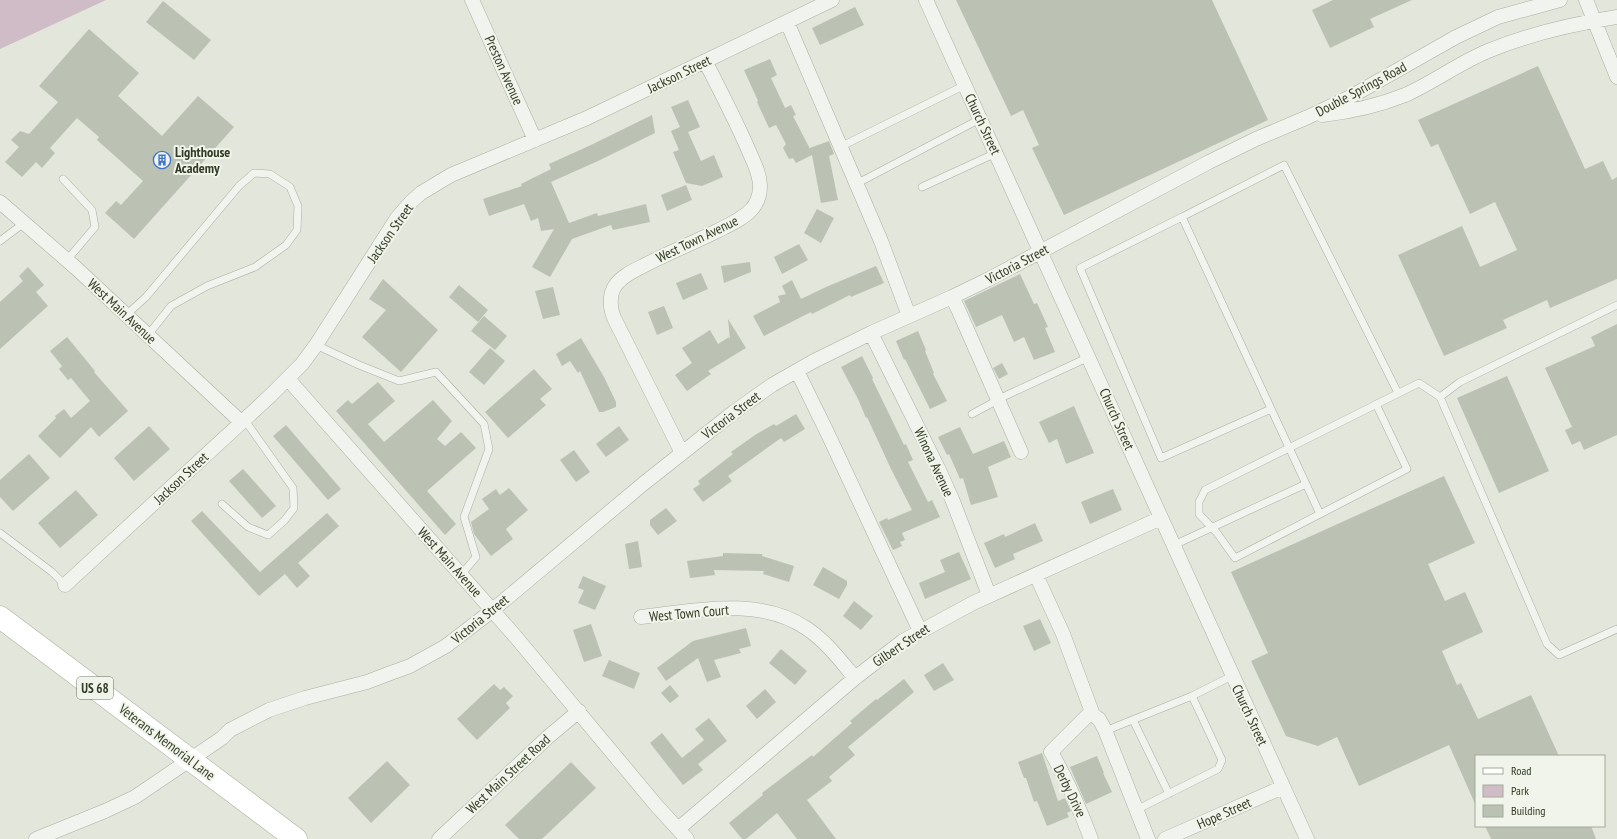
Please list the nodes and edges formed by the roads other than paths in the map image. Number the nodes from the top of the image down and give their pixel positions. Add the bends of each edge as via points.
1 (472, 0) edge
2 (832, 0) edge
3 (926, 0) edge
4 (1560, 0) edge
5 (1586, 0) edge
6 (1617, 17) edge
7 (1594, 21) junction
8 (786, 22) junction
9 (705, 61) junction
10 (1617, 77) edge
11 (965, 85) junction
12 (1308, 117) junction
13 (980, 119) junction
14 (536, 140) junction
15 (840, 147) junction
16 (996, 153) junction
17 (63, 179) dead end
18 (856, 184) junction
19 (922, 187) dead end
20 (0, 202) edge
21 (1182, 216) junction
22 (24, 222) junction
23 (0, 240) edge
24 (1041, 252) junction
25 (67, 260) junction
26 (952, 297) junction
27 (1617, 305) edge
28 (126, 315) junction
29 (909, 316) junction
30 (871, 333) junction
31 (148, 335) junction
32 (316, 345) junction
33 (1089, 357) junction
34 (796, 371) junction
35 (288, 379) junction
36 (1398, 393) junction
37 (1440, 397) junction
38 (998, 400) junction
39 (1376, 404) junction
40 (1271, 409) junction
41 (972, 414) dead end
42 (243, 421) junction
43 (1288, 448) junction
44 (1021, 452) dead end
45 (682, 453) junction
46 (1306, 484) junction
47 (222, 504) dead end
48 (1320, 514) junction
49 (1161, 518) junction
50 (1212, 527) junction
51 (0, 534) edge
52 (1174, 545) junction
53 (461, 575) junction
54 (1036, 575) junction
55 (65, 585) joint
56 (989, 595) junction
57 (493, 610) junction
58 (0, 617) edge
59 (641, 617) dead end
60 (1617, 629) edge
61 (920, 631) junction
62 (1232, 676) junction
63 (855, 678) junction
64 (1192, 696) junction
65 (579, 711) junction
66 (1093, 715) junction
67 (1133, 720) junction
68 (1105, 731) junction
69 (189, 759) junction
70 (1282, 787) junction
71 (1169, 794) junction
72 (1136, 810) junction
73 (682, 834) edge
74 (36, 839) edge
75 (296, 839) edge
76 (439, 839) edge
77 (1092, 839) edge
78 (1148, 839) edge
79 (1165, 839) edge
80 (1307, 839) edge

1 - 14 street, Preston Avenue
2 - 8 street, Jackson Street
3 - 11 street, Church Street
4 - 12 street, Double Springs Road via 1519,10 1477,27
5 - 7 street
6 - 7 street, Double Springs Road
7 - 10 street
7 - 12 street, Double Springs Road via 1536,34 1506,44 1396,98
8 - 9 street, Jackson Street
8 - 15 street
9 - 14 street, Jackson Street
9 - 45 street, West Town Avenue via 754,162 760,181 758,199 752,210 741,218 626,276 616,284 611,306 614,318
11 - 13 street, Church Street
11 - 15 lane
12 - 24 street, Victoria Street via 1209,162
13 - 16 street, Church Street
13 - 18 lane
14 - 32 street, Jackson Street via 451,175 412,201 397,218
15 - 18 street
16 - 19 lane
16 - 24 street, Church Street
17 - 25 lane via 92,210 95,227
18 - 29 street
20 - 22 street, West Main Avenue
21 - 36 lane via 1284,165
21 - 40 lane
21 - 40 lane via 1080,268 1161,458
22 - 23 lane
22 - 25 street, West Main Avenue
24 - 26 street, Victoria Street
24 - 33 street, Church Street
25 - 28 street, West Main Avenue
26 - 29 street, Victoria Street
26 - 38 street
27 - 37 lane via 1460,382
28 - 31 street, West Main Avenue
28 - 31 lane via 146,297 239,186 254,173 270,174 290,187 298,206 297,230 286,245 255,267 207,286 171,306
29 - 30 street, Victoria Street
30 - 34 street, Victoria Street
30 - 56 street, Winona Avenue via 941,474
31 - 42 street, West Main Avenue
32 - 35 street, Jackson Street
32 - 53 lane via 399,381 436,372 484,424 489,449 464,517 476,557
33 - 38 lane
33 - 49 street, Church Street
34 - 45 street, Victoria Street via 734,412
34 - 61 street
35 - 42 street, Jackson Street
35 - 53 street, West Main Avenue
36 - 37 lane via 1419,383
36 - 39 lane
37 - 60 lane via 1547,644 1559,655
38 - 41 lane
38 - 44 street
39 - 43 lane
39 - 48 lane via 1407,469
40 - 43 lane
42 - 47 lane via 293,488 294,508 284,522 268,535 248,527
42 - 55 street, Jackson Street
43 - 46 lane
43 - 50 lane via 1205,490 1199,502 1199,514
45 - 57 street, Victoria Street
46 - 48 lane
46 - 50 lane
48 - 50 lane via 1235,558
49 - 52 street, Church Street
49 - 54 street, Gilbert Street
50 - 52 lane
51 - 55 lane via 52,572
52 - 62 street, Church Street
53 - 57 street, West Main Avenue
54 - 56 street, Gilbert Street
54 - 66 street via 1063,634
56 - 61 street, Gilbert Street
57 - 65 street, West Main Avenue
57 - 69 street, Victoria Street via 459,637 416,663 367,682 269,710 230,730
58 - 69 main road, Veterans Memorial Lane / US 68
59 - 63 street, West Town Court via 720,608 768,610 795,620 807,628 828,646
61 - 63 street, Gilbert Street
62 - 64 lane
62 - 70 street, Church Street
63 - 73 street, Gilbert Street
64 - 67 lane
64 - 71 lane via 1222,760 1218,769
65 - 73 street, West Main Avenue
65 - 76 street, West Main Street Road via 543,741
66 - 68 street via 1099,719
66 - 77 street, Derby Drive via 1088,715 1051,752
67 - 68 lane
67 - 71 lane
68 - 72 street
69 - 74 street, Victoria Street via 135,797
69 - 75 main road, Veterans Memorial Lane / US 68
70 - 79 street, Hope Street
70 - 80 street, Church Street
71 - 72 lane
72 - 78 street

